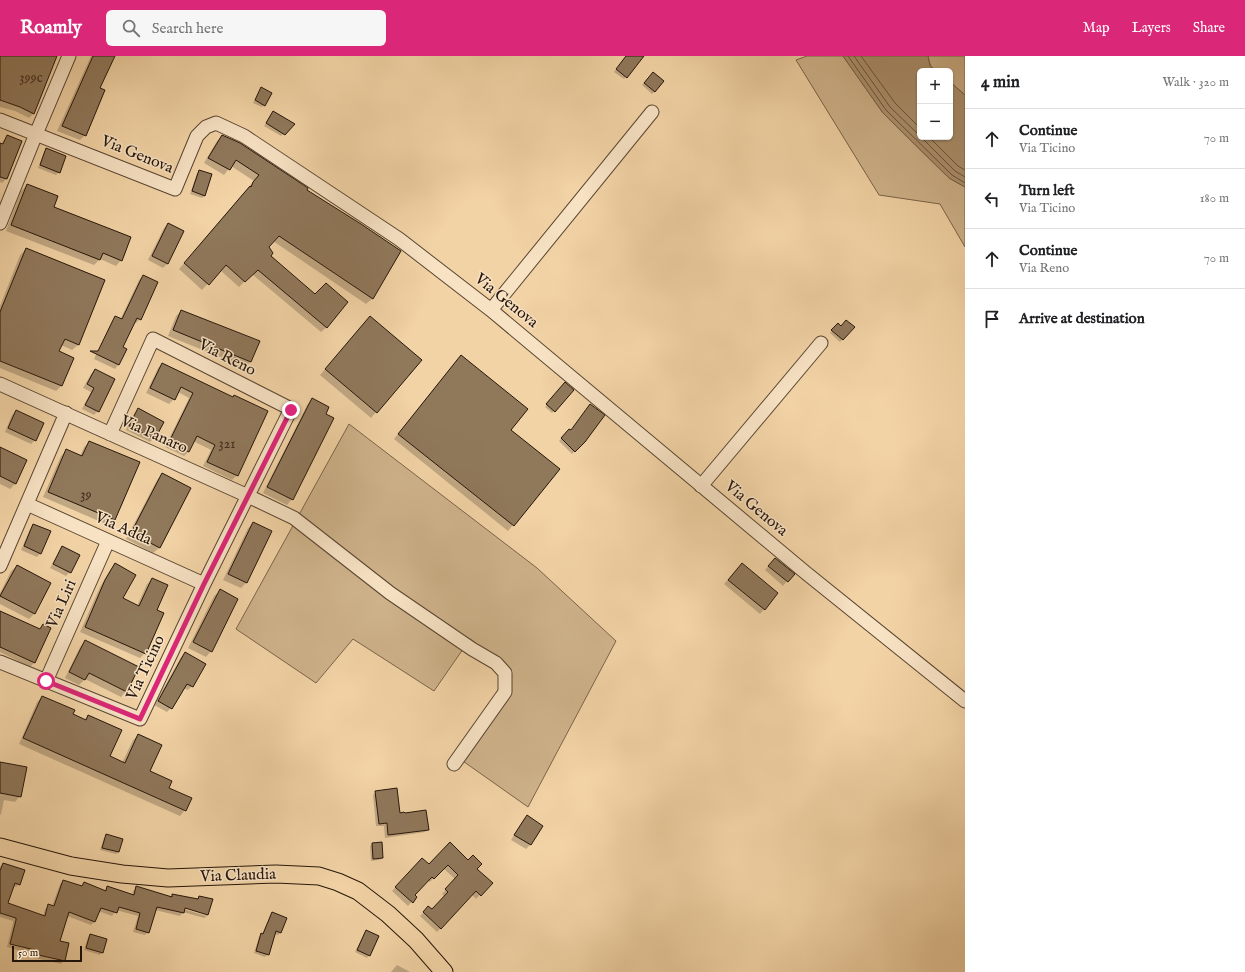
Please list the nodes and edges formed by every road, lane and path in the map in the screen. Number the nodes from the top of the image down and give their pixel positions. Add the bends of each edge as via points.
1 (69, 56) edge
2 (652, 112) dead end
3 (0, 120) edge
4 (36, 134) junction
5 (0, 223) edge
6 (491, 310) junction
7 (821, 343) dead end
8 (0, 384) edge
9 (66, 413) junction
10 (110, 434) junction
11 (701, 486) junction
12 (248, 496) junction
13 (27, 504) junction
14 (108, 541) junction
15 (0, 566) edge
16 (204, 584) junction
17 (0, 662) edge
18 (46, 681) junction
19 (965, 701) edge
20 (454, 764) dead end
21 (0, 848) edge
22 (443, 972) edge

1 - 4 street
2 - 6 street
3 - 4 street, Via Genova
4 - 5 street
4 - 6 street, Via Genova via 175,189 197,136 206,127 216,123 244,136 399,239
6 - 11 street, Via Genova
7 - 11 street
8 - 9 street, Via Panaro
9 - 10 street, Via Panaro
9 - 13 street
10 - 12 street, Via Panaro
10 - 12 street, Via Reno via 153,339 291,410
11 - 19 street, Via Genova
12 - 16 street, Via Ticino
12 - 20 street, Via Panaro via 294,518 390,593 472,649 496,662 505,673 505,692
13 - 14 street, Via Adda
13 - 15 street
14 - 16 street, Via Adda
14 - 18 street, Via Liri
16 - 18 street, Via Ticino via 140,719
17 - 18 street, Via Ticino
21 - 22 main road, Via Claudia via 72,866 122,874 168,878 276,874 319,876 364,895 416,940

